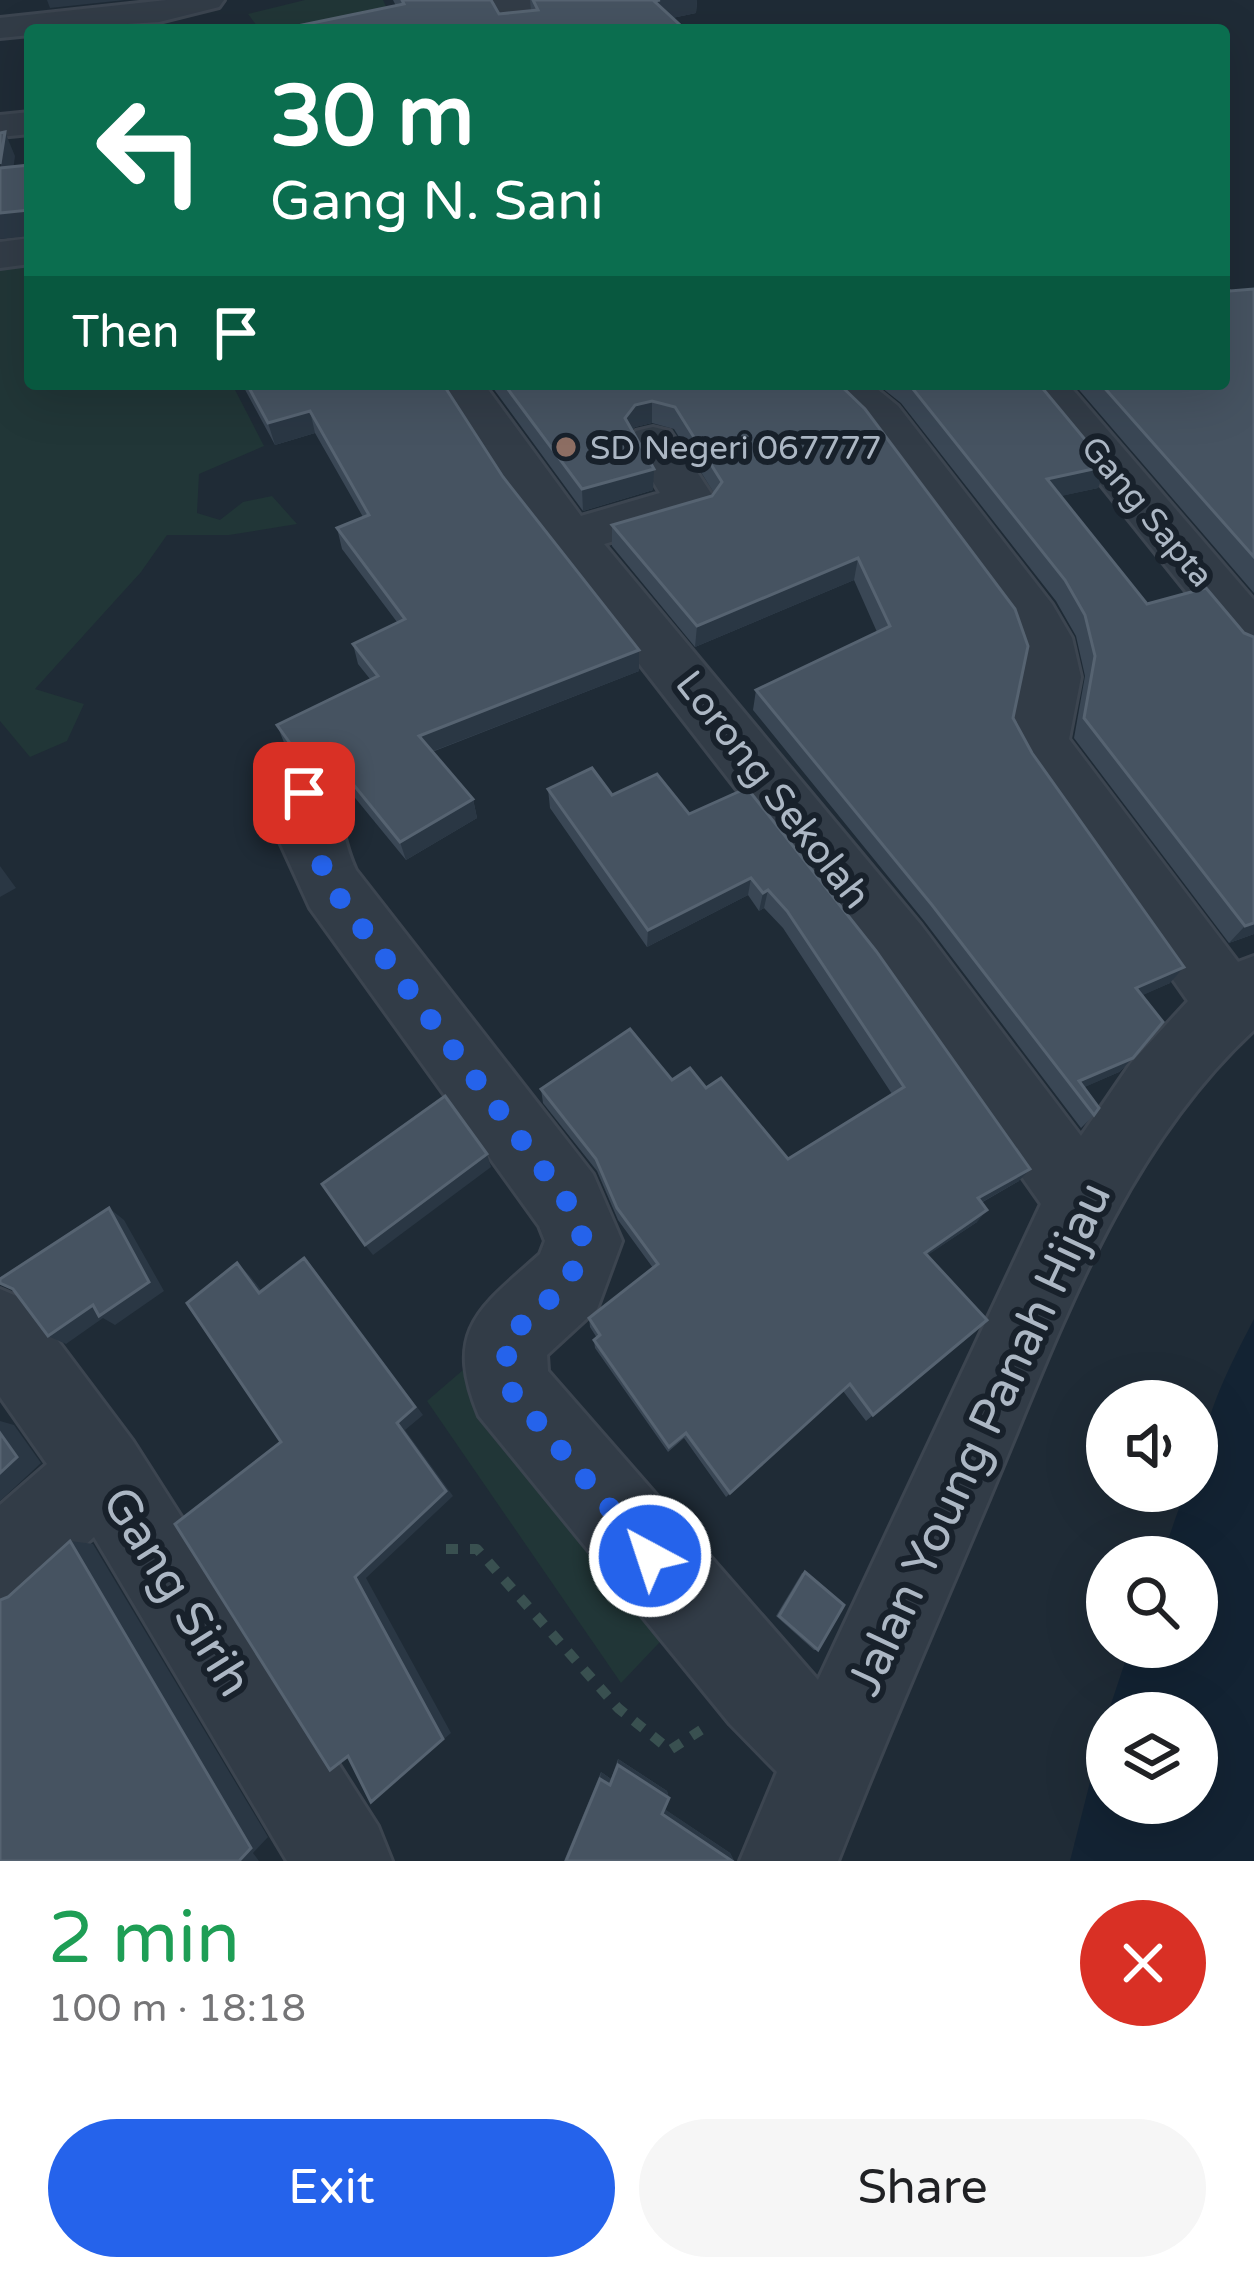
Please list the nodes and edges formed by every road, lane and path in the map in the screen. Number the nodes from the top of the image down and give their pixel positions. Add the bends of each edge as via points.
1 (207, 0) edge
2 (93, 24) edge
3 (465, 390) edge
4 (849, 390) edge
5 (1048, 390) edge
6 (653, 442) dead end
7 (572, 536) junction
8 (1254, 637) edge
9 (304, 793) dead end
10 (1242, 995) edge
11 (1082, 1199) junction
12 (0, 1329) edge
13 (104, 1471) junction
14 (446, 1549) dead end
15 (0, 1563) edge
16 (763, 1691) junction
17 (830, 1758) junction
18 (344, 1861) edge
19 (789, 1861) edge

1 - 2 street
3 - 7 street, Lorong Sekolah
4 - 10 street via 880,417 1053,654 1055,678 1038,736 1046,754
5 - 8 street, Gang Sapta
6 - 7 street via 691,501
7 - 11 street, Lorong Sekolah via 897,945
9 - 16 street via 310,840 333,889 566,1200 584,1241 569,1281 506,1339 508,1387
10 - 11 street, Jalan Young Panah Hijau via 1168,1072
11 - 17 street, Jalan Young Panah Hijau
12 - 13 street, Gang Sirih
13 - 15 street
13 - 18 street, Gang Sirih
14 - 16 path via 477,1549 618,1708 670,1750
16 - 17 street
17 - 19 street, Jalan Young Panah Hijau

